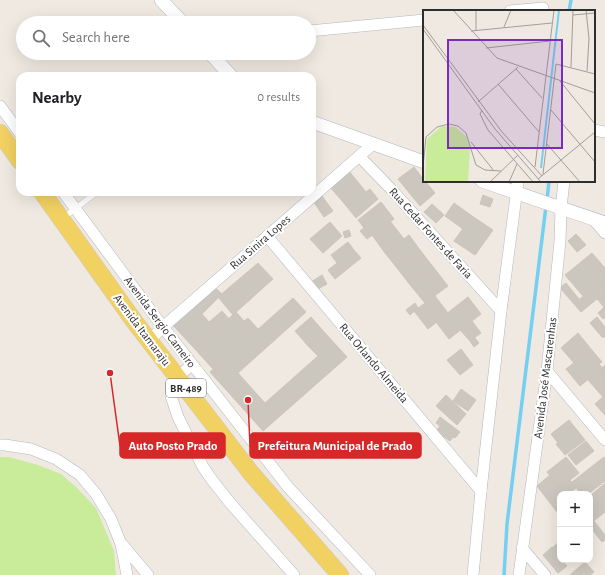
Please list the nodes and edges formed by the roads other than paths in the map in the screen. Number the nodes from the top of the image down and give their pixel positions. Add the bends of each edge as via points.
1 (161, 0) edge
2 (543, 6) edge
3 (517, 10) edge
4 (176, 16) edge
5 (423, 20) edge
6 (316, 31) edge
7 (216, 60) edge
8 (227, 72) edge
9 (0, 106) edge
10 (316, 123) edge
11 (16, 128) edge
12 (595, 130) edge
13 (605, 132) edge
14 (0, 133) edge
15 (373, 144) junction
16 (16, 155) edge
17 (359, 156) junction
18 (423, 162) edge
19 (488, 182) edge
20 (564, 182) edge
21 (517, 187) edge
22 (316, 193) edge
23 (45, 196) edge
24 (66, 196) edge
25 (92, 196) edge
26 (313, 196) edge
27 (558, 207) junction
28 (76, 209) junction
29 (61, 219) junction
30 (599, 221) edge
31 (605, 233) edge
32 (267, 236) junction
33 (501, 311) junction
34 (163, 327) junction
35 (150, 341) junction
36 (192, 365) junction
37 (547, 371) junction
38 (177, 377) junction
39 (605, 440) edge
40 (0, 445) edge
41 (481, 491) junction
42 (120, 542) junction
43 (522, 548) junction
44 (127, 575) edge
45 (148, 575) edge
46 (294, 575) edge
47 (340, 575) edge
48 (370, 575) edge
49 (473, 575) edge
50 (519, 575) edge
51 (545, 575) edge

1 - 4 street
2 - 3 street
5 - 6 street
7 - 8 street
9 - 11 street
10 - 15 street
12 - 13 street
14 - 16 main road
15 - 17 street, Rua Sinira Lopes
15 - 18 street
17 - 22 street, Rua Sinira Lopes
17 - 33 street, Rua Cedar Fontes de Faria
19 - 21 street
20 - 27 street, Avenida José Mascarenhas
21 - 27 street via 529,197
21 - 33 street
23 - 29 main road, Avenida Itamaraju / BR-489
24 - 28 street, Avenida Sergio Cameiro
25 - 28 lane
26 - 32 street, Rua Sinira Lopes
27 - 30 street
27 - 37 street, Avenida José Mascarenhas via 560,241
28 - 29 lane
28 - 34 street, Avenida Sergio Cameiro
29 - 35 main road, Avenida Itamaraju / BR-489
30 - 31 street
32 - 34 street, Rua Sinira Lopes
32 - 41 street, Rua Orlando Almeida
33 - 41 street
34 - 35 street, Rua Sinira Lopes
34 - 36 street, Avenida Sergio Cameiro
35 - 38 main road, Avenida Itamaraju / BR-489
36 - 38 street
36 - 48 street, Avenida Sergio Cameiro via 288,487
37 - 39 street
37 - 43 street, Avenida José Mascarenhas
38 - 46 street via 172,383 171,396 178,417 203,466 231,504
38 - 47 main road, Avenida Itamaraju / BR-489 via 251,473
40 - 42 street via 31,449 56,459 80,475 96,494 111,519
41 - 49 street
42 - 44 street
42 - 45 street
43 - 50 street, Avenida José Mascarenhas
43 - 51 street

